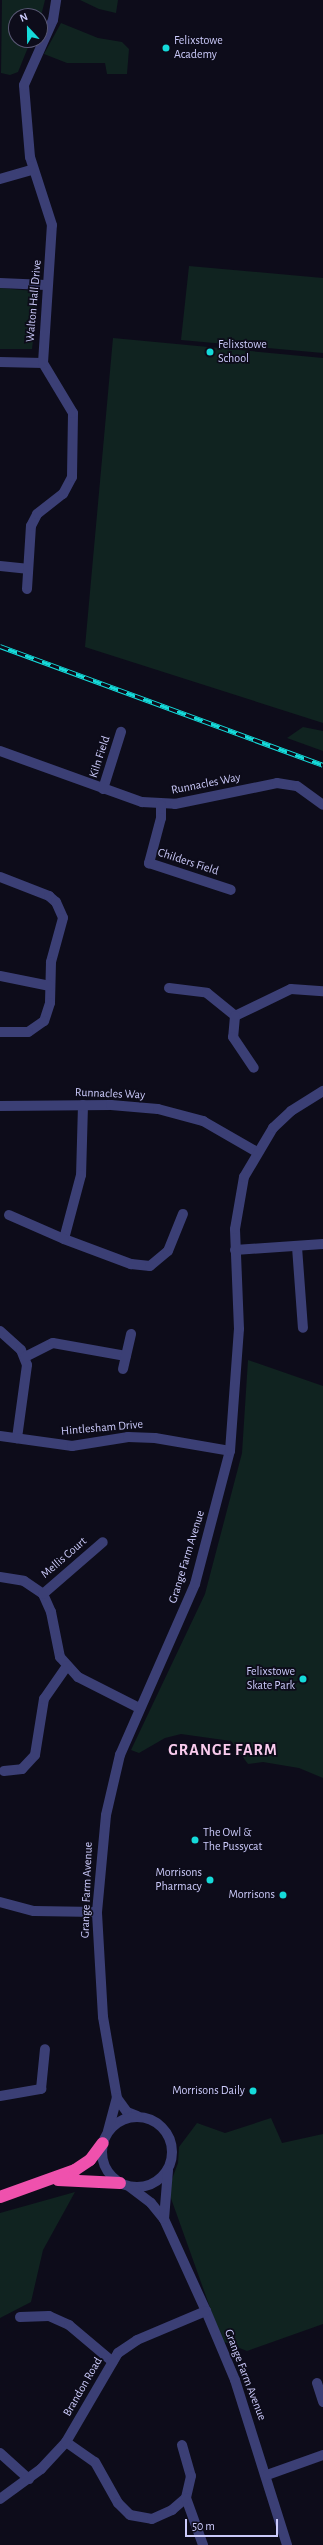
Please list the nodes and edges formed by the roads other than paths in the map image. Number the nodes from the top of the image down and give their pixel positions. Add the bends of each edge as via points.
1 (56, 0) edge
2 (32, 170) junction
3 (0, 179) edge
4 (0, 283) edge
5 (46, 285) junction
6 (0, 362) edge
7 (43, 363) junction
8 (0, 566) edge
9 (27, 569) junction
10 (28, 589) dead end
11 (121, 732) dead end
12 (0, 751) edge
13 (103, 789) junction
14 (161, 805) junction
15 (323, 805) edge
16 (0, 877) edge
17 (231, 890) dead end
18 (0, 976) edge
19 (50, 986) junction
20 (169, 988) dead end
21 (323, 991) edge
22 (235, 1016) junction
23 (0, 1032) edge
24 (254, 1068) dead end
25 (323, 1091) edge
26 (0, 1106) edge
27 (83, 1106) junction
28 (257, 1152) junction
29 (183, 1214) dead end
30 (9, 1215) dead end
31 (64, 1239) junction
32 (323, 1244) edge
33 (297, 1247) junction
34 (235, 1250) junction
35 (303, 1328) dead end
36 (0, 1331) edge
37 (131, 1334) dead end
38 (126, 1356) junction
39 (25, 1357) junction
40 (123, 1369) dead end
41 (0, 1436) edge
42 (17, 1438) junction
43 (230, 1451) junction
44 (103, 1542) dead end
45 (0, 1577) edge
46 (43, 1594) junction
47 (68, 1666) junction
48 (139, 1708) junction
49 (4, 1771) dead end
50 (1, 1904) edge
51 (97, 1912) junction
52 (45, 2049) dead end
53 (0, 2096) edge
54 (117, 2098) junction
55 (137, 2116) junction
56 (105, 2138) junction
57 (170, 2166) junction
58 (53, 2180) junction
59 (125, 2185) junction
60 (0, 2197) edge
61 (164, 2219) junction
62 (206, 2311) junction
63 (20, 2317) dead end
64 (113, 2362) junction
65 (317, 2383) dead end
66 (323, 2402) edge
67 (66, 2442) junction
68 (182, 2445) dead end
69 (0, 2453) edge
70 (323, 2455) edge
71 (267, 2475) junction
72 (29, 2479) junction
73 (186, 2498) junction
74 (0, 2499) edge
75 (203, 2545) edge
76 (287, 2545) edge

1 - 2 street, Walton Hall Drive via 53,20 24,86
2 - 3 street
2 - 5 street, Walton Hall Drive via 52,225
4 - 5 street
5 - 7 street, Walton Hall Drive
6 - 7 street
7 - 9 street via 73,414 72,477 63,494 37,514 31,526
8 - 9 street
9 - 10 street
11 - 13 street, Kiln Field
12 - 13 street, Runnacles Way
13 - 14 street, Runnacles Way
14 - 15 street, Runnacles Way via 277,784 297,786
14 - 17 street, Childers Field via 149,863
16 - 19 street via 49,896 61,910 63,924 53,952
18 - 19 street
19 - 23 street via 48,1013 40,1026 28,1032
20 - 22 street via 207,993
21 - 22 street via 291,989
22 - 24 street via 233,1037
25 - 28 street, Grange Farm Avenue via 282,1118
26 - 27 street, Runnacles Way
27 - 28 street, Runnacles Way via 125,1105 176,1113 210,1124
27 - 31 street via 81,1175
28 - 34 street, Grange Farm Avenue via 244,1177 237,1203
29 - 31 street via 168,1251 150,1266 131,1264
30 - 31 street
32 - 33 street
33 - 34 street
33 - 35 street
34 - 43 street, Grange Farm Avenue via 239,1329
36 - 39 street
37 - 38 street
38 - 39 street via 53,1343
38 - 40 street
39 - 42 street via 27,1377
41 - 42 street, Hintlesham Drive
42 - 43 street, Hintlesham Drive via 72,1446 138,1436
43 - 48 street, Grange Farm Avenue via 195,1584
44 - 46 street, Mellis Court
45 - 46 street via 24,1581
46 - 47 street via 51,1612 56,1644
47 - 48 street via 89,1685
47 - 49 street via 44,1699 35,1756 22,1769
48 - 51 street, Grange Farm Avenue via 110,1790 101,1844
50 - 51 street via 34,1911
51 - 54 street, Grange Farm Avenue via 103,2017
52 - 53 street via 41,2089
54 - 55 street via 127,2112
54 - 56 street, Grange Farm Avenue
55 - 56 street via 125,2119
55 - 57 street via 151,2119 169,2136 172,2154
56 - 58 highway via 90,2160
56 - 59 street via 104,2166
57 - 59 street via 157,2181
57 - 61 street, Grange Farm Avenue via 164,2192
58 - 59 highway
58 - 60 highway
59 - 61 street, Grange Farm Avenue via 152,2203
61 - 62 street, Grange Farm Avenue
62 - 64 street, Brandon Road via 137,2340
62 - 71 street, Grange Farm Avenue
63 - 64 street via 40,2315 64,2323
64 - 67 street, Brandon Road
65 - 66 street
67 - 72 street, Brandon Road
67 - 73 street via 95,2462 118,2503 130,2515 152,2519 172,2510
68 - 73 street via 191,2476
69 - 72 street
70 - 71 street
71 - 76 street, Grange Farm Avenue
72 - 74 street, Brandon Road
73 - 75 street

